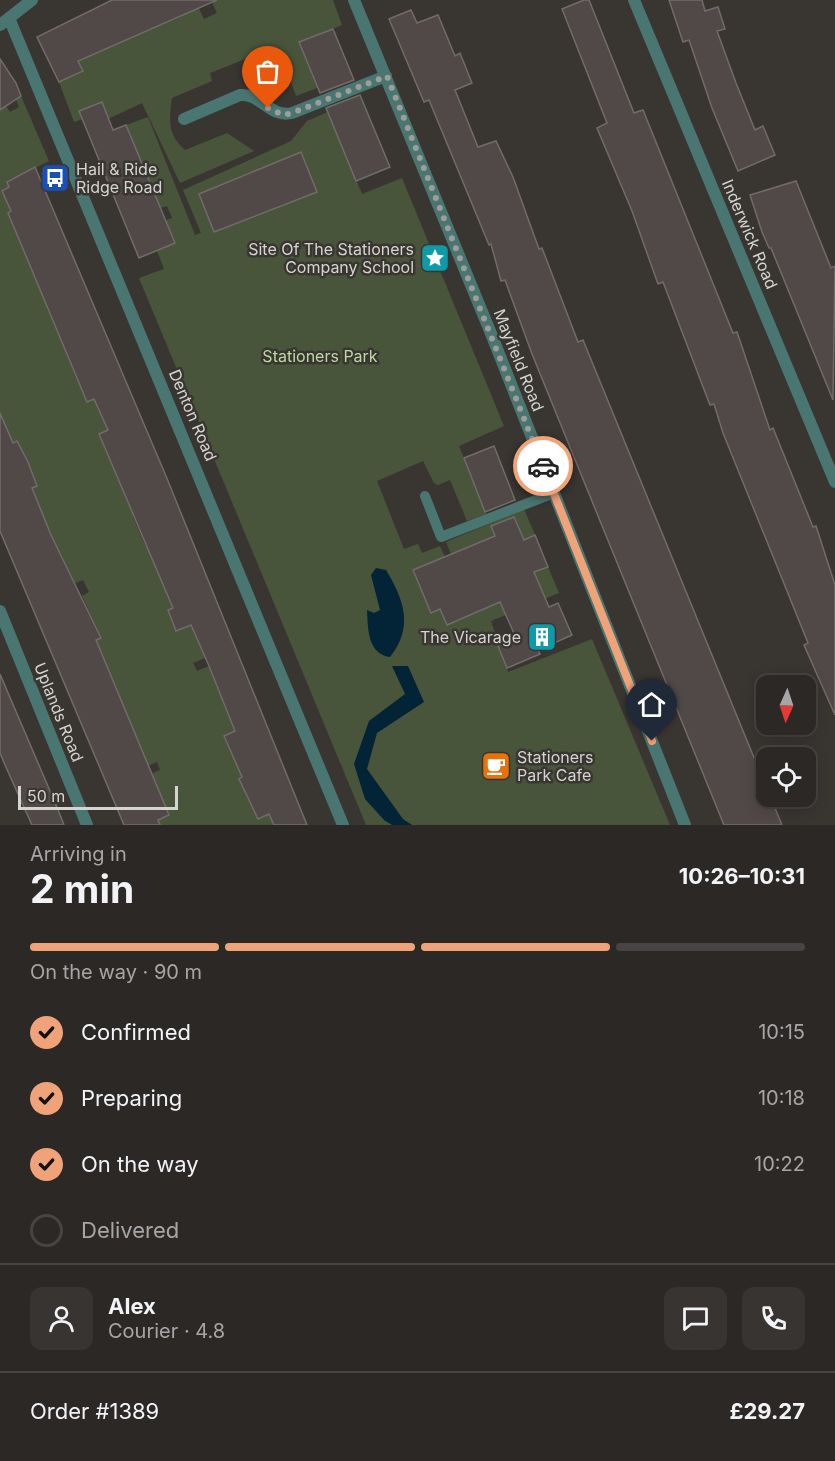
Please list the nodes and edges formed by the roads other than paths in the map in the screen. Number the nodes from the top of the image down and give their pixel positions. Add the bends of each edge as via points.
1 (32, 0) edge
2 (354, 0) edge
3 (634, 0) edge
4 (4, 21) edge
5 (387, 76) junction
6 (184, 119) dead end
7 (835, 482) edge
8 (554, 493) junction
9 (425, 496) dead end
10 (0, 611) edge
11 (87, 825) edge
12 (344, 825) edge
13 (685, 825) edge

1 - 4 street
2 - 5 street, Mayfield Road
3 - 7 street, Inderwick Road
4 - 12 street, Denton Road
5 - 6 street via 283,115 248,94
5 - 8 street, Mayfield Road
8 - 9 lane via 441,537
8 - 13 street, Mayfield Road
10 - 11 street, Uplands Road

